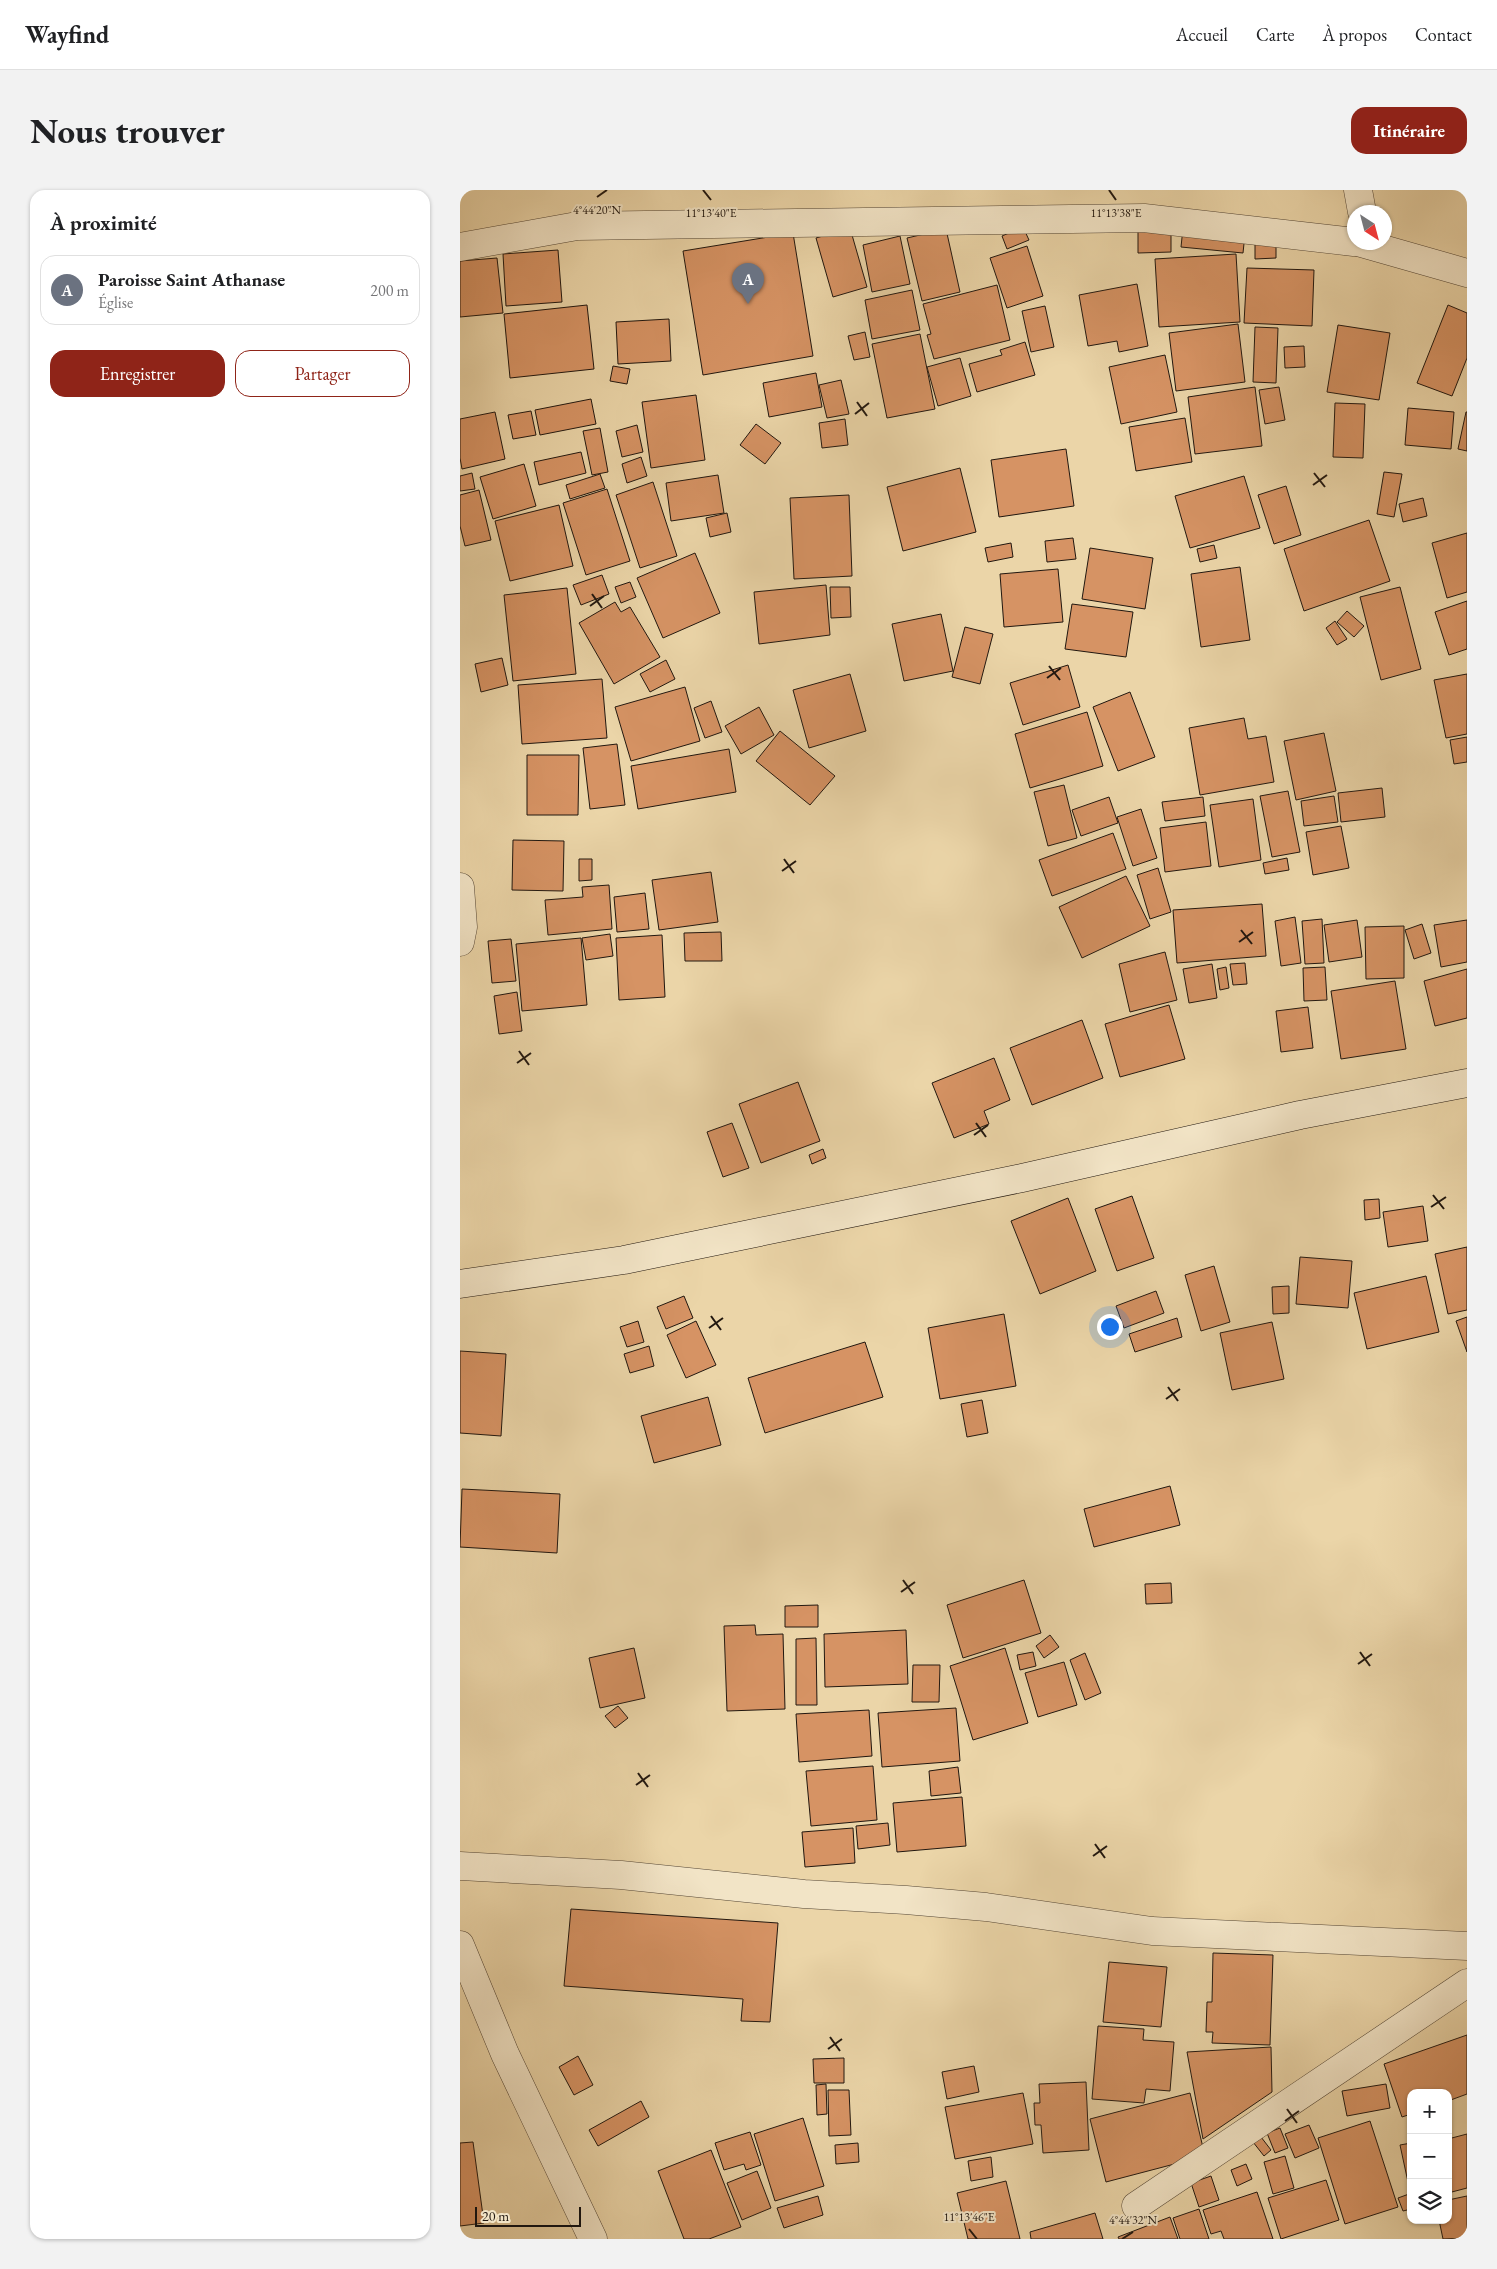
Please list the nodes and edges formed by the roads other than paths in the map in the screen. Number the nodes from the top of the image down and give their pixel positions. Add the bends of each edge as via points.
1 (1358, 190) edge
2 (1361, 205) edge
3 (1347, 241) edge
4 (460, 247) edge
5 (1386, 250) edge
6 (1467, 273) edge
7 (460, 887) edge
8 (460, 942) edge
9 (1467, 1083) edge
10 (460, 1284) edge
11 (460, 1866) edge
12 (460, 1945) edge
13 (1467, 1946) edge
14 (1467, 1983) edge
15 (1136, 2206) dead end
16 (593, 2239) edge

1 - 2 street
3 - 4 street via 1144,218 576,226
5 - 6 street
7 - 8 street via 463,927
9 - 10 street via 1300,1115 1022,1178 624,1260
11 - 13 street via 621,1875 804,1894 968,1906 1152,1931
12 - 16 street via 505,2054
14 - 15 street

